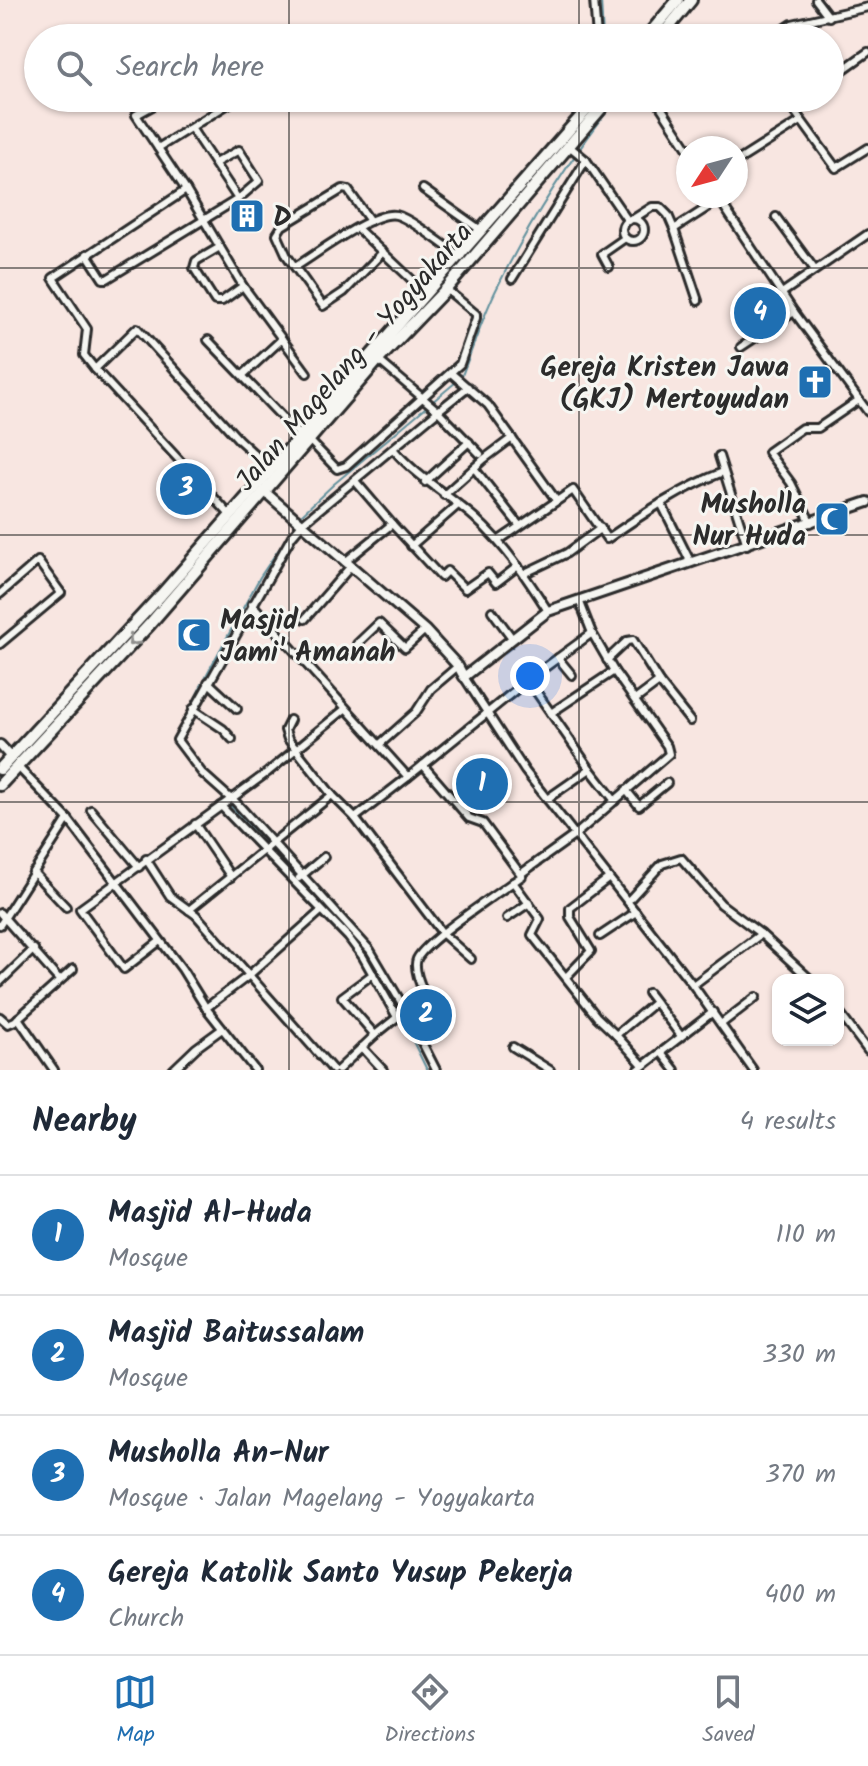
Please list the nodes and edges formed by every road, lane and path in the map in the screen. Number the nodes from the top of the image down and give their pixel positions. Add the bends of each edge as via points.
1 (594, 0) edge
2 (678, 0) edge
3 (691, 0) edge
4 (816, 0) edge
5 (867, 9) edge
6 (829, 17) junction
7 (596, 24) edge
8 (658, 24) edge
9 (671, 24) edge
10 (792, 24) edge
11 (868, 52) edge
12 (844, 69) edge
13 (140, 112) edge
14 (216, 112) edge
15 (587, 112) edge
16 (599, 112) edge
17 (664, 112) edge
18 (794, 112) edge
19 (801, 121) junction
20 (191, 128) junction
21 (680, 136) edge
22 (571, 147) junction
23 (158, 148) junction
24 (868, 148) edge
25 (748, 154) edge
26 (584, 158) junction
27 (550, 161) junction
28 (215, 163) junction
29 (423, 189) dead end
30 (186, 190) junction
31 (238, 199) junction
32 (704, 208) edge
33 (725, 208) edge
34 (776, 217) dead end
35 (203, 220) junction
36 (630, 220) junction
37 (370, 221) junction
38 (358, 229) junction
39 (674, 229) junction
40 (482, 231) junction
41 (868, 234) edge
42 (625, 238) junction
43 (220, 247) junction
44 (383, 252) junction
45 (87, 254) junction
46 (461, 257) junction
47 (295, 267) junction
48 (609, 267) dead end
49 (815, 270) junction
50 (512, 279) dead end
51 (243, 286) junction
52 (446, 289) junction
53 (782, 293) junction
54 (427, 294) junction
55 (698, 301) dead end
56 (794, 312) junction
57 (282, 339) junction
58 (208, 340) dead end
59 (741, 347) dead end
60 (378, 360) junction
61 (95, 369) junction
62 (307, 373) dead end
63 (451, 373) junction
64 (243, 375) junction
65 (467, 386) junction
66 (859, 400) junction
67 (431, 404) junction
68 (868, 412) edge
69 (305, 438) junction
70 (512, 438) junction
71 (469, 442) junction
72 (394, 450) junction
73 (480, 454) dead end
74 (719, 456) dead end
75 (474, 468) junction
76 (271, 469) junction
77 (723, 472) junction
78 (356, 482) junction
79 (425, 482) junction
80 (265, 492) junction
81 (444, 495) junction
82 (556, 500) junction
83 (868, 502) edge
84 (661, 503) junction
85 (458, 505) junction
86 (230, 515) junction
87 (299, 520) junction
88 (811, 523) junction
89 (392, 524) junction
90 (519, 525) junction
91 (601, 528) junction
92 (498, 541) junction
93 (747, 545) junction
94 (411, 546) junction
95 (691, 563) junction
96 (348, 564) junction
97 (518, 566) junction
98 (525, 573) junction
99 (0, 594) edge
100 (579, 600) junction
101 (253, 605) junction
102 (492, 611) dead end
103 (548, 611) junction
104 (305, 619) dead end
105 (425, 630) junction
106 (592, 633) junction
107 (512, 638) junction
108 (0, 644) edge
109 (357, 644) dead end
110 (558, 658) junction
111 (607, 660) junction
112 (458, 666) junction
113 (614, 671) junction
114 (572, 675) dead end
115 (464, 677) junction
116 (528, 680) junction
117 (208, 682) junction
118 (659, 682) junction
119 (635, 700) junction
120 (237, 709) dead end
121 (345, 709) junction
122 (195, 710) junction
123 (551, 713) junction
124 (486, 714) junction
125 (290, 720) dead end
126 (690, 721) dead end
127 (232, 739) dead end
128 (380, 744) junction
129 (0, 745) edge
130 (297, 751) junction
131 (14, 762) junction
132 (423, 765) junction
133 (0, 769) edge
134 (590, 769) junction
135 (408, 777) junction
136 (667, 783) dead end
137 (0, 785) edge
138 (626, 790) junction
139 (332, 795) junction
140 (547, 799) junction
141 (227, 801) junction
142 (615, 801) junction
143 (91, 810) dead end
144 (355, 818) junction
145 (68, 819) junction
146 (195, 824) junction
147 (575, 835) junction
148 (268, 846) junction
149 (324, 857) dead end
150 (146, 859) junction
151 (139, 867) junction
152 (33, 872) junction
153 (522, 873) junction
154 (231, 877) junction
155 (298, 878) junction
156 (609, 878) junction
157 (513, 882) junction
158 (115, 885) junction
159 (628, 901) junction
160 (529, 903) junction
161 (66, 907) dead end
162 (189, 910) junction
163 (321, 911) junction
164 (636, 912) junction
165 (0, 913) edge
166 (507, 918) dead end
167 (6, 919) junction
168 (0, 925) edge
169 (443, 934) junction
170 (761, 934) junction
171 (600, 936) dead end
172 (160, 941) junction
173 (34, 949) junction
174 (471, 959) dead end
175 (73, 969) dead end
176 (373, 974) junction
177 (804, 974) edge
178 (248, 976) junction
179 (566, 977) junction
180 (59, 980) junction
181 (0, 982) edge
182 (693, 985) junction
183 (648, 993) dead end
184 (756, 997) dead end
185 (654, 1003) junction
186 (206, 1008) junction
187 (713, 1012) junction
188 (401, 1013) junction
189 (0, 1017) edge
190 (18, 1018) junction
191 (844, 1019) edge
192 (721, 1024) junction
193 (222, 1029) junction
194 (375, 1035) junction
195 (616, 1035) junction
196 (681, 1036) junction
197 (362, 1047) junction
198 (513, 1047) dead end
199 (868, 1051) edge
200 (661, 1052) junction
201 (248, 1062) junction
202 (640, 1068) edge
203 (54, 1070) edge
204 (173, 1070) edge
205 (239, 1070) edge
206 (255, 1070) edge
207 (336, 1070) edge
208 (383, 1070) edge
209 (436, 1070) edge
210 (550, 1070) edge
211 (675, 1070) edge
212 (753, 1070) edge

1 - 7 street
2 - 8 highway
3 - 9 highway
4 - 6 street
5 - 6 street
6 - 10 street
11 - 12 street
13 - 23 street via 136,114
14 - 20 street
15 - 27 highway, Jalan Magelang - Yogyakarta
16 - 22 highway, Jalan Magelang - Yogyakarta
17 - 21 street
18 - 19 street
19 - 24 street via 836,168
19 - 25 street
20 - 23 street
20 - 28 street
22 - 26 street
22 - 27 highway, Jalan Magelang - Yogyakarta
23 - 30 street
26 - 36 street
26 - 50 street
27 - 40 highway, Jalan Magelang - Yogyakarta
27 - 52 highway, Jalan Magelang - Yogyakarta
28 - 31 street
28 - 31 street via 240,151 260,181
29 - 40 street
30 - 35 street
30 - 45 street
31 - 35 street
32 - 39 street
33 - 53 street
34 - 49 street
35 - 43 street
35 - 45 street via 107,279
36 - 39 street via 660,207
36 - 42 street via 622,230
36 - 42 street via 641,224 642,235
37 - 38 street
37 - 46 street via 400,217
37 - 47 street via 348,190 334,193 278,229
38 - 44 street
38 - 47 street
39 - 55 street
40 - 46 highway, Jalan Magelang - Yogyakarta
41 - 49 street
42 - 48 street via 602,254
43 - 51 street
43 - 51 street via 196,261 194,268 215,301
44 - 47 street via 325,306
44 - 54 street
45 - 61 street via 53,278 87,329 84,355
46 - 54 highway, Jalan Magelang - Yogyakarta
49 - 53 street
51 - 57 street
52 - 60 highway, Jalan Magelang - Yogyakarta
52 - 63 street via 476,314 460,364
53 - 56 street
54 - 69 highway, Jalan Magelang - Yogyakarta
56 - 59 street
56 - 66 street
57 - 62 street
57 - 64 street
58 - 64 street
60 - 67 street
60 - 69 highway, Jalan Magelang - Yogyakarta
61 - 76 street via 137,328
61 - 86 street
63 - 65 street
63 - 67 street
64 - 69 street
65 - 67 street
65 - 70 street
66 - 68 street
66 - 88 street via 768,452
67 - 69 street via 341,468
67 - 71 street
67 - 72 street
69 - 76 highway, Jalan Magelang - Yogyakarta
69 - 80 highway, Jalan Magelang - Yogyakarta
70 - 75 street
70 - 82 street
71 - 73 street
71 - 79 street
72 - 78 street
72 - 79 street
74 - 77 street
75 - 81 street
75 - 90 street
76 - 86 highway, Jalan Magelang - Yogyakarta
77 - 84 street
77 - 93 street
78 - 87 street
78 - 89 street
79 - 81 street
80 - 87 street
80 -> 131 highway, Jalan Magelang - Yogyakarta via 149,625
81 - 85 street
82 - 90 street
82 - 91 street via 573,490
83 - 88 street
84 - 91 street via 607,539
84 - 95 street
85 - 92 street
85 - 94 street
86 - 131 highway, Jalan Magelang - Yogyakarta
87 - 96 street
87 - 101 street
88 - 93 street
89 - 94 street
89 - 96 street
90 - 92 street
91 - 98 street via 567,553
92 - 97 street
93 - 95 street
94 - 97 street via 441,577 447,571 465,589 488,573 496,583
95 - 100 street
96 - 104 street
96 - 105 street
97 - 98 street
98 - 103 street
99 - 108 street via 38,561 61,593
100 - 103 street
100 - 106 street
101 - 117 street
101 - 121 street
102 - 107 street
103 - 107 street
105 - 109 street via 405,648 379,623
105 - 112 street
106 - 110 street
106 - 111 street
107 - 115 street
110 - 114 street
110 - 116 street
111 - 113 street
111 - 118 street via 633,640
112 - 115 street
112 - 128 street
113 - 119 street
113 - 123 street
115 - 124 street
116 - 123 street
116 - 124 street
117 - 120 street
117 - 122 street
118 - 119 street
118 - 126 street
119 - 138 street via 669,754
121 - 128 street
121 - 130 street
122 - 127 street
122 - 141 street via 178,744
123 - 134 street
124 - 132 street
124 - 140 street
125 - 130 street via 286,734
128 - 135 street
129 - 131 street
130 - 139 street
130 - 141 street
131 - 133 highway, Jalan Magelang - Yogyakarta
131 - 137 highway, Jalan Magelang - Yogyakarta
131 - 145 street
132 - 135 street
132 - 153 street via 469,818 483,823
134 - 140 street
134 - 142 street
135 - 144 street
136 - 138 street via 639,806
138 - 142 street
139 - 144 street
139 - 148 street
140 - 147 street
141 - 146 street
141 - 148 street
141 - 148 street
142 - 147 street
143 - 151 street
144 - 169 street
145 - 152 street
145 - 158 street
146 - 150 street
146 - 154 street
147 - 153 street
147 - 156 street
148 - 154 street
148 - 155 street
148 - 155 street
149 - 155 street
150 - 151 street
150 - 162 street via 170,896
151 - 158 street
152 - 161 street
152 - 167 street
153 - 157 street
154 - 162 street
155 - 163 street
155 - 188 street via 370,950
156 - 159 street
156 - 179 street via 570,908 591,951
157 - 160 street
157 - 169 street
158 - 172 street
158 - 172 street via 80,909 124,969
159 - 164 street
159 - 170 street via 662,864 681,858 721,904
160 - 166 street
160 - 179 street via 540,919 532,935
162 - 178 street
163 - 176 street
163 - 178 street
164 - 171 street
164 - 182 street
165 - 167 street
167 - 168 street
167 - 173 street
169 - 174 street
169 - 188 street via 417,958 425,995
170 - 177 street
170 - 182 street
172 - 186 street
173 - 180 street
173 - 181 street
175 - 180 street
176 - 188 street
176 - 194 street via 342,997
178 - 186 street
178 - 207 street
179 - 195 street
180 - 190 street
182 - 187 street
183 - 185 street
184 - 192 street
185 - 195 street
185 - 196 street
186 - 193 street
187 - 192 street
187 - 196 street
188 - 194 street
188 - 209 street
189 - 190 street via 8,1024
190 - 203 street
191 - 199 street
192 - 212 street
193 - 201 street
193 - 204 street
194 - 197 street
195 - 202 street
196 - 200 street
197 - 207 street
197 - 208 street
198 - 210 street
200 - 202 street
200 - 211 street
201 - 205 street
201 - 206 street

